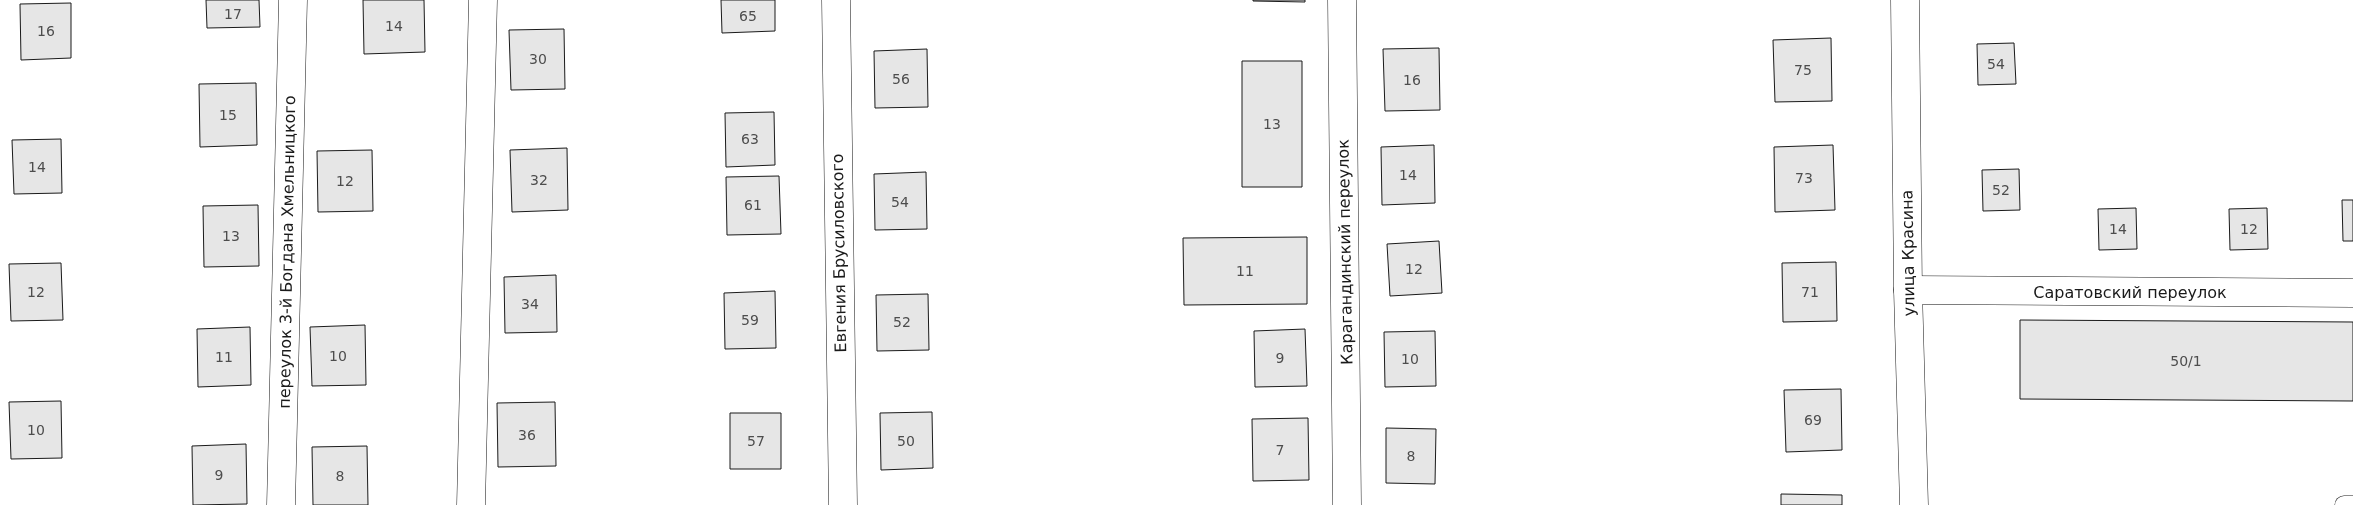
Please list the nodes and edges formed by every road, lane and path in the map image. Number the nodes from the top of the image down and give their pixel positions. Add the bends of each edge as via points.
1 (293, 0) edge
2 (483, 0) edge
3 (836, 0) edge
4 (1342, 0) edge
5 (1905, 0) edge
6 (1908, 290) junction
7 (2353, 293) edge
8 (281, 505) edge
9 (471, 505) edge
10 (843, 505) edge
11 (1347, 505) edge
12 (1914, 505) edge
13 (2344, 505) edge
14 (2353, 505) edge

1 - 8 street, переулок 3-й Богдана Хмельницкого
2 - 9 street
3 - 10 street, Евгения Брусиловского
4 - 11 street, Карагандинский переулок
5 - 6 street, улица Красина
6 - 7 street, Саратовский переулок
6 - 12 street, улица Красина
13 - 14 lane

